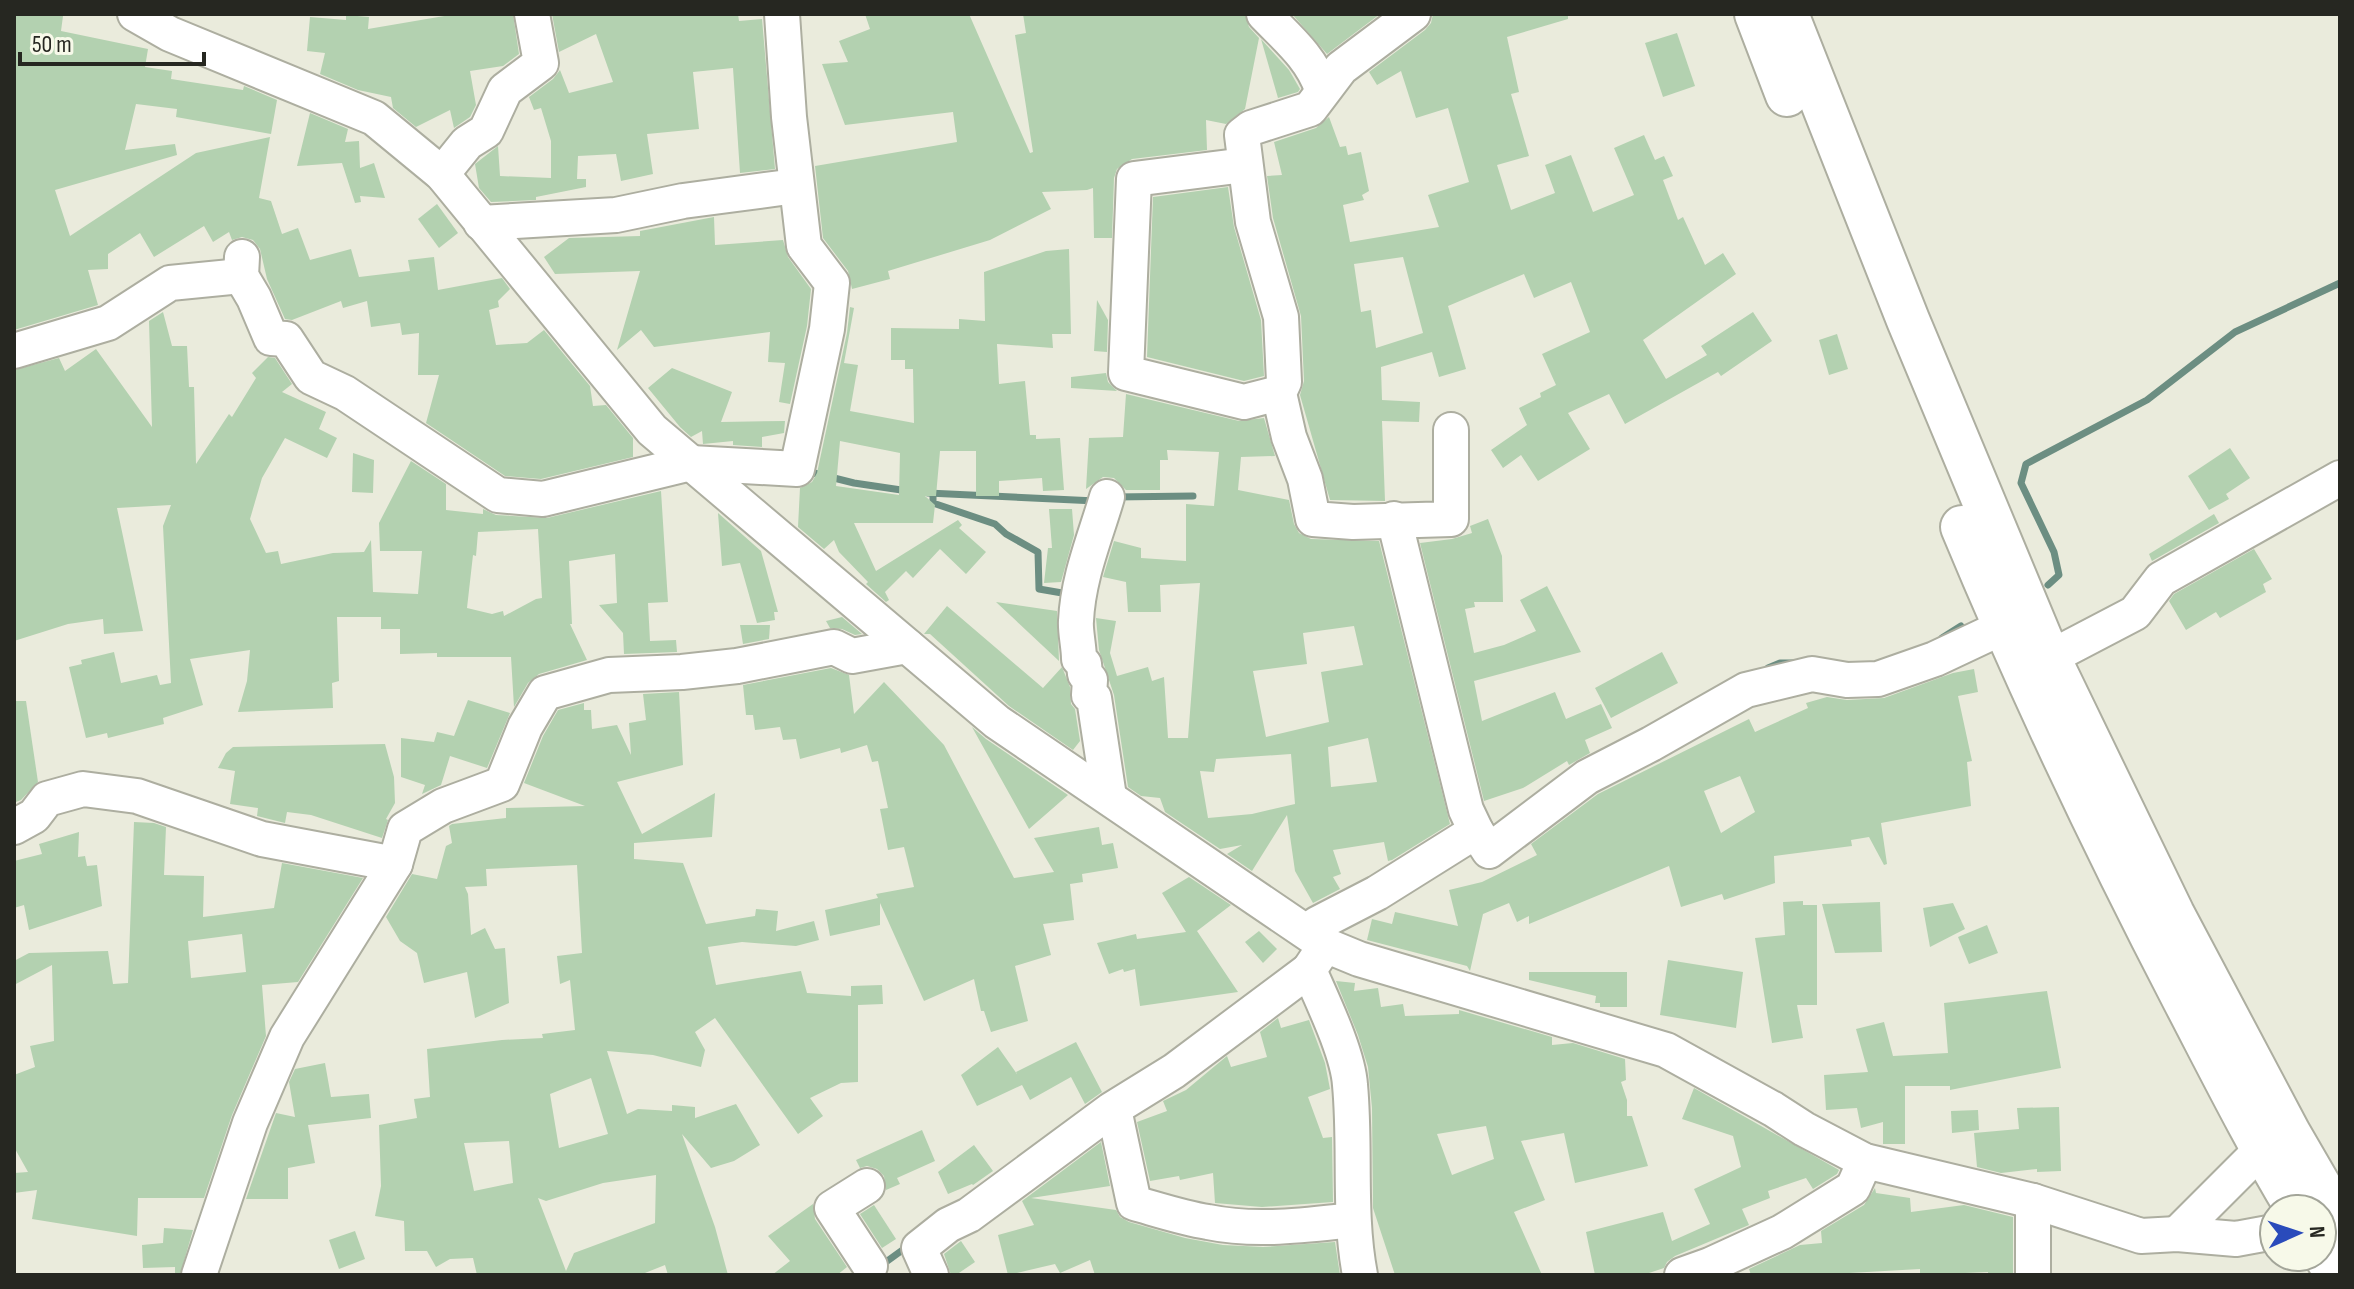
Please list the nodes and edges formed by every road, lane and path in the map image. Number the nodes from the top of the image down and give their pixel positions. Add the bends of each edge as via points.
1 (135, 14) edge
2 (532, 14) edge
3 (782, 14) edge
4 (1264, 14) edge
5 (1413, 14) edge
6 (1756, 14) edge
7 (1787, 14) edge
8 (1322, 89) junction
9 (1245, 165) junction
10 (442, 174) junction
11 (796, 186) junction
12 (481, 223) junction
13 (14, 351) edge
14 (1279, 393) junction
15 (1451, 430) dead end
16 (691, 463) junction
17 (2340, 478) edge
18 (1107, 497) dead end
19 (1394, 519) junction
20 (2003, 627) junction
21 (907, 646) junction
22 (2049, 658) junction
23 (1109, 797) junction
24 (14, 827) edge
25 (1480, 837) junction
26 (395, 864) junction
27 (1315, 949) junction
28 (1114, 1109) junction
29 (2275, 1141) junction
30 (1865, 1161) junction
31 (867, 1186) dead end
32 (2310, 1193) edge
33 (2033, 1201) junction
34 (1353, 1220) junction
35 (2177, 1234) junction
36 (2258, 1235) edge
37 (928, 1239) junction
38 (863, 1270) edge
39 (199, 1275) edge
40 (931, 1275) edge
41 (1360, 1275) edge
42 (1682, 1275) edge
43 (2033, 1275) edge

1 - 10 street via 170,34 374,118
2 - 10 street via 541,63 505,90 486,131 467,143
3 - 11 street
4 - 8 street via 1305,54
5 - 8 street via 1341,68
6 - 20 main road
7 - 22 main road
8 - 9 street via 1310,109 1242,135
9 - 14 street via 1253,222 1281,317 1284,382
9 - 14 street via 1134,179 1126,373 1244,402
10 - 12 street
11 - 12 street via 616,215
11 - 16 street via 804,246 832,283 797,469
12 - 16 street via 652,430
13 - 16 street via 108,323 170,283 241,267 271,338 286,339 311,377 345,393 498,495 543,499
14 - 19 street via 1313,519
15 - 19 street via 1451,519
16 - 21 street
17 - 22 street via 2161,579 2135,613
18 - 23 street via 1087,558 1075,626 1079,659 1094,698
19 - 25 street via 1466,810
20 - 25 street via 1878,679 1812,674 1746,690 1587,777 1489,851
20 - 29 main road via 2095,823
21 - 23 street via 997,722
21 - 26 street via 852,656 834,647 737,666 609,675 545,693 502,784 443,806 405,829
22 - 29 main road
23 - 27 street
24 - 26 street via 34,816 47,799 83,789 137,796 262,839
25 - 27 street via 1317,924
26 - 39 street via 287,1037 250,1123
27 - 28 street via 1174,1071
27 - 30 street via 1666,1050
27 - 34 street via 1350,1082
28 - 34 street via 1134,1203 1210,1223 1250,1227
28 - 37 street
29 - 32 main road
29 - 35 street
30 - 33 street
30 - 42 street via 1853,1188 1782,1232
31 - 38 street via 832,1208
33 - 35 street via 2141,1236
33 - 43 street
34 - 41 street
35 - 36 street via 2236,1239
37 - 38 street via 922,1230
37 - 40 street via 919,1248

